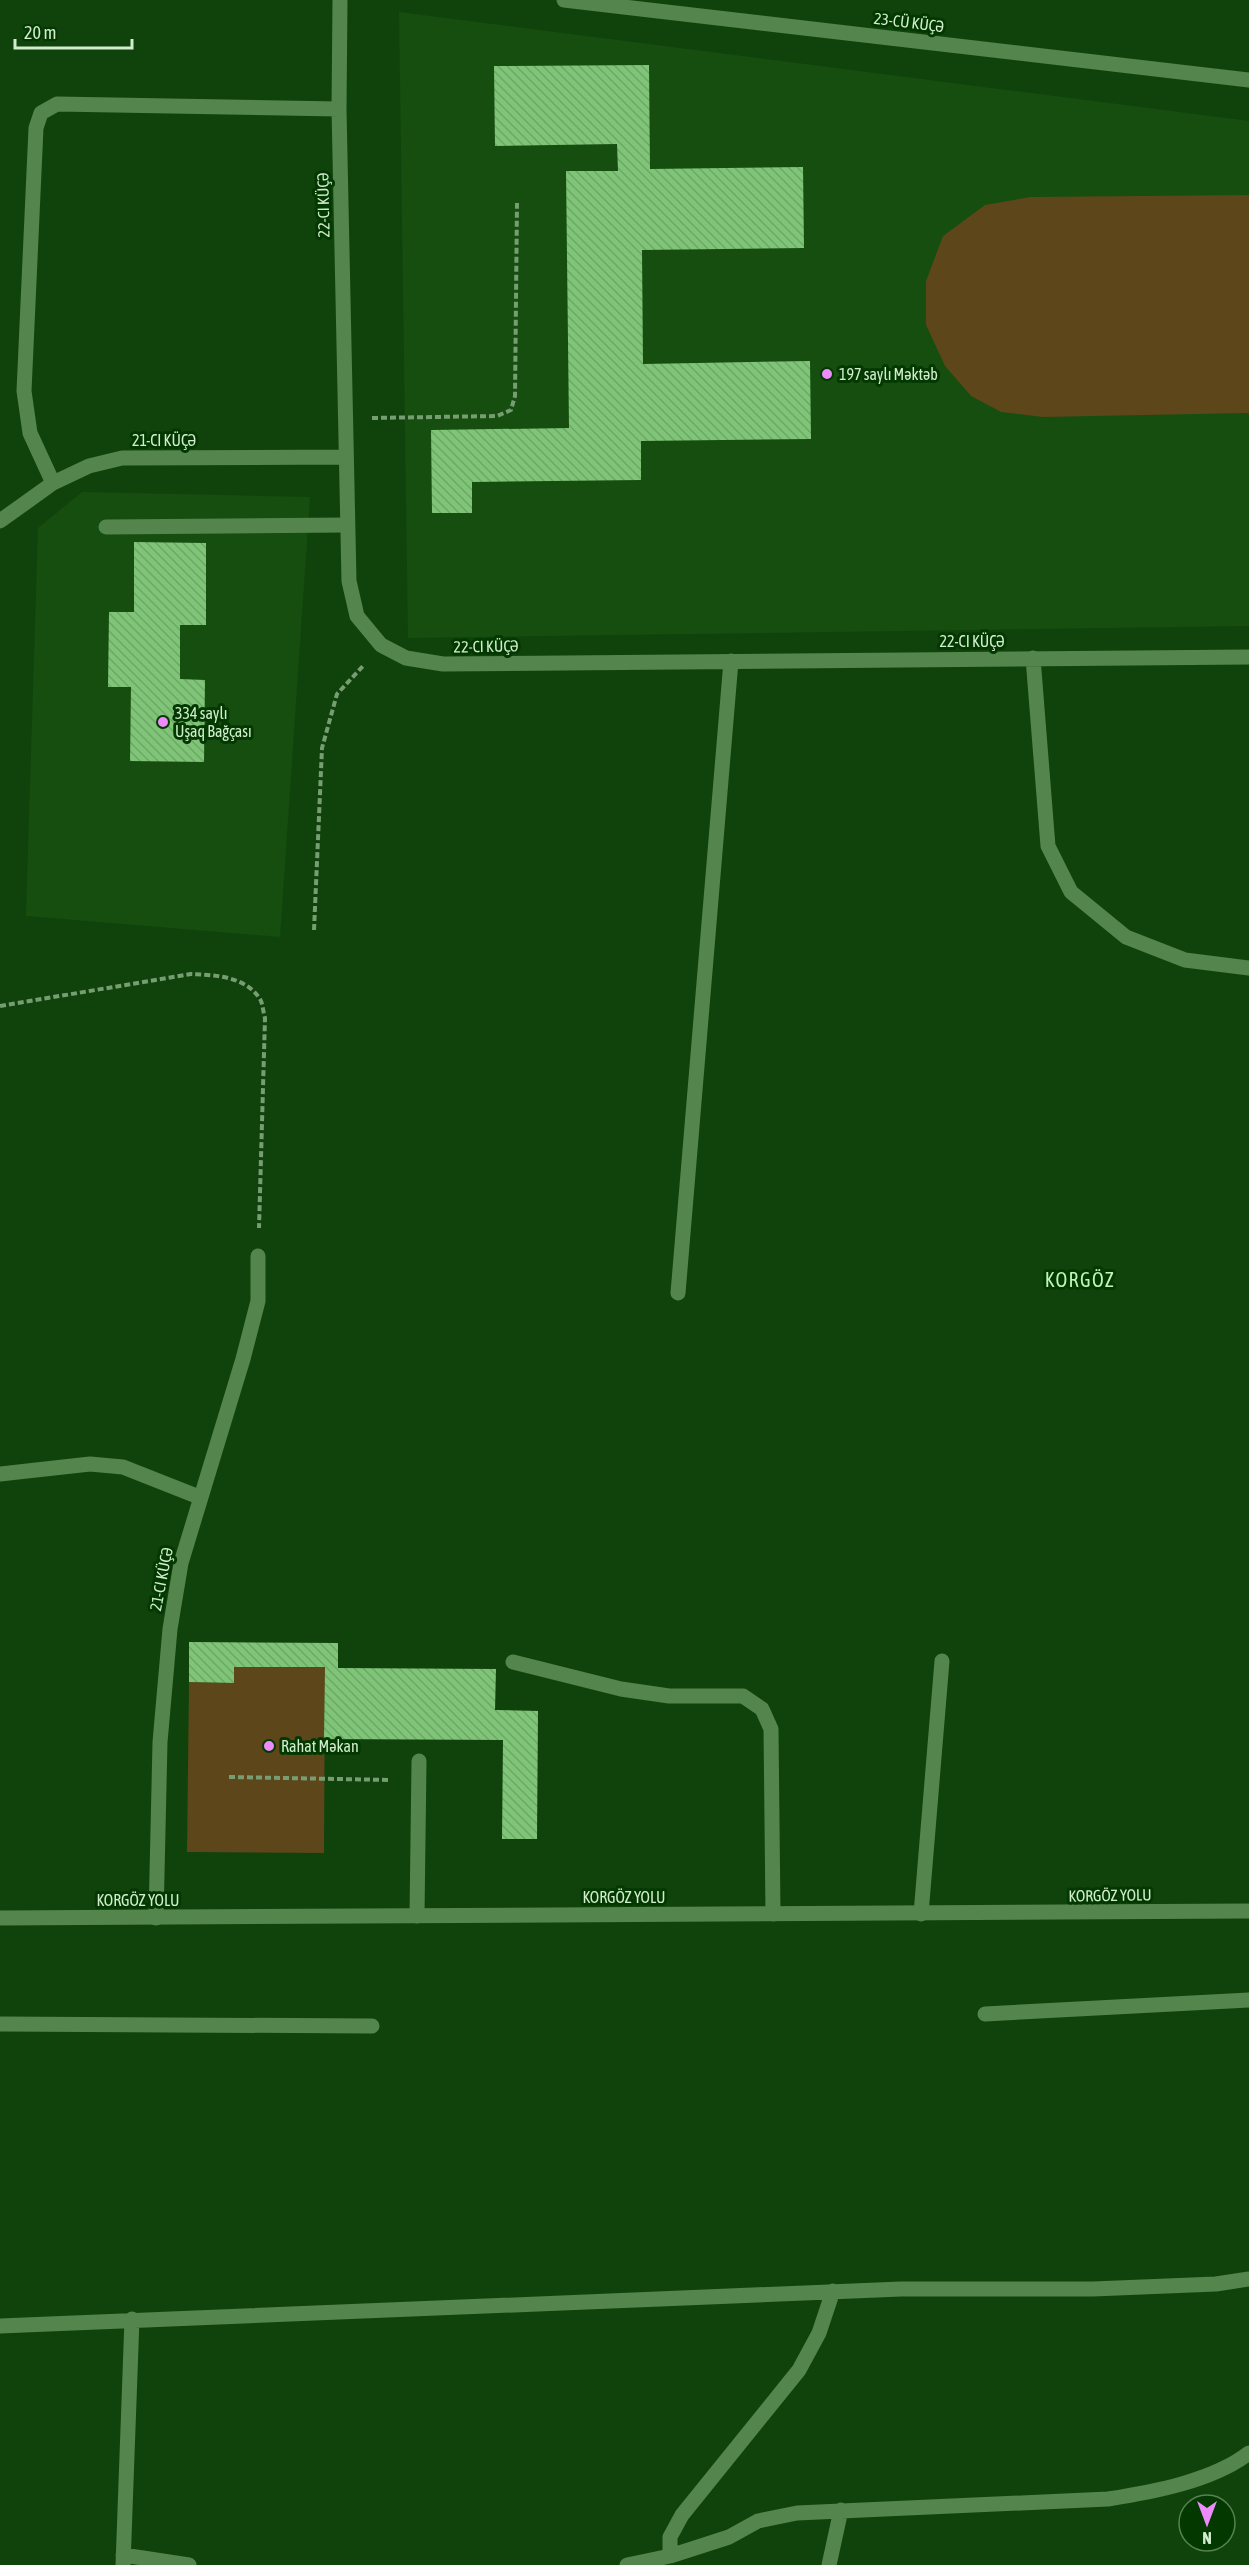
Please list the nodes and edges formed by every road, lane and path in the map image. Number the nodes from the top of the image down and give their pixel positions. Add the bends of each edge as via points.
1 (340, 0) edge
2 (564, 0) edge
3 (1249, 80) edge
4 (339, 109) junction
5 (517, 203) dead end
6 (345, 419) junction
7 (346, 457) junction
8 (53, 483) junction
9 (0, 521) edge
10 (347, 525) junction
11 (106, 527) dead end
12 (381, 645) junction
13 (1249, 657) edge
14 (1033, 658) junction
15 (731, 661) junction
16 (314, 930) dead end
17 (1249, 968) edge
18 (0, 1006) edge
19 (258, 1256) joint
20 (678, 1293) dead end
21 (0, 1474) edge
22 (199, 1497) junction
23 (942, 1661) dead end
24 (513, 1662) dead end
25 (418, 1761) dead end
26 (229, 1777) dead end
27 (418, 1780) junction
28 (1249, 1911) edge
29 (773, 1914) junction
30 (921, 1914) junction
31 (417, 1916) junction
32 (0, 1918) edge
33 (156, 1918) junction
34 (1249, 2000) edge
35 (985, 2014) dead end
36 (0, 2024) edge
37 (372, 2026) dead end
38 (1249, 2279) edge
39 (833, 2291) junction
40 (132, 2319) junction
41 (0, 2326) edge
42 (1249, 2453) edge
43 (841, 2510) junction
44 (670, 2556) junction
45 (123, 2560) edge
46 (189, 2565) edge
47 (627, 2565) edge
48 (829, 2565) edge

1 - 4 street, 22-CI KÜÇƏ
2 - 3 street, 23-CÜ KÜÇƏ
4 - 6 street, 22-CI KÜÇƏ
4 - 8 street via 57,104 41,112 36,128 24,391 30,433
5 - 6 path via 515,396 511,410 497,416
6 - 7 street, 22-CI KÜÇƏ
7 - 8 street, 21-CI KÜÇƏ via 122,458 89,466
7 - 10 street, 22-CI KÜÇƏ
8 - 9 street, 21-CI KÜÇƏ
10 - 11 street
10 - 12 street, 22-CI KÜÇƏ via 349,581 357,616
12 - 15 street, 22-CI KÜÇƏ via 406,658 443,664
12 - 16 path via 337,694 322,748
13 - 14 street, 22-CI KÜÇƏ
14 - 15 street, 22-CI KÜÇƏ
14 - 17 street via 1048,846 1071,892 1126,938 1185,960
15 - 20 street
18 - 19 path via 191,974 223,975 244,985 260,1000 265,1018
19 - 22 street, 21-CI KÜÇƏ via 258,1301
21 - 22 street via 90,1464 123,1467
22 - 33 street, 21-CI KÜÇƏ via 170,1629 160,1742
23 - 30 street
24 - 29 street via 621,1689 669,1696 743,1696 762,1709 771,1730
25 - 27 street
26 - 27 path
27 - 31 street
28 - 30 street, KORGÖZ YOLU
29 - 30 street, KORGÖZ YOLU
29 - 31 street, KORGÖZ YOLU
31 - 33 street, KORGÖZ YOLU
32 - 33 street, KORGÖZ YOLU
34 - 35 street
36 - 37 street
38 - 39 street via 1093,2289
39 - 40 street
39 - 44 street via 819,2333 799,2370 682,2515 670,2537
40 - 41 street
40 - 45 street
42 - 43 street via 1199,2478 1156,2492 1108,2499
43 - 44 street via 797,2513 758,2522 729,2537
43 - 48 street
44 - 47 street
45 - 46 street

